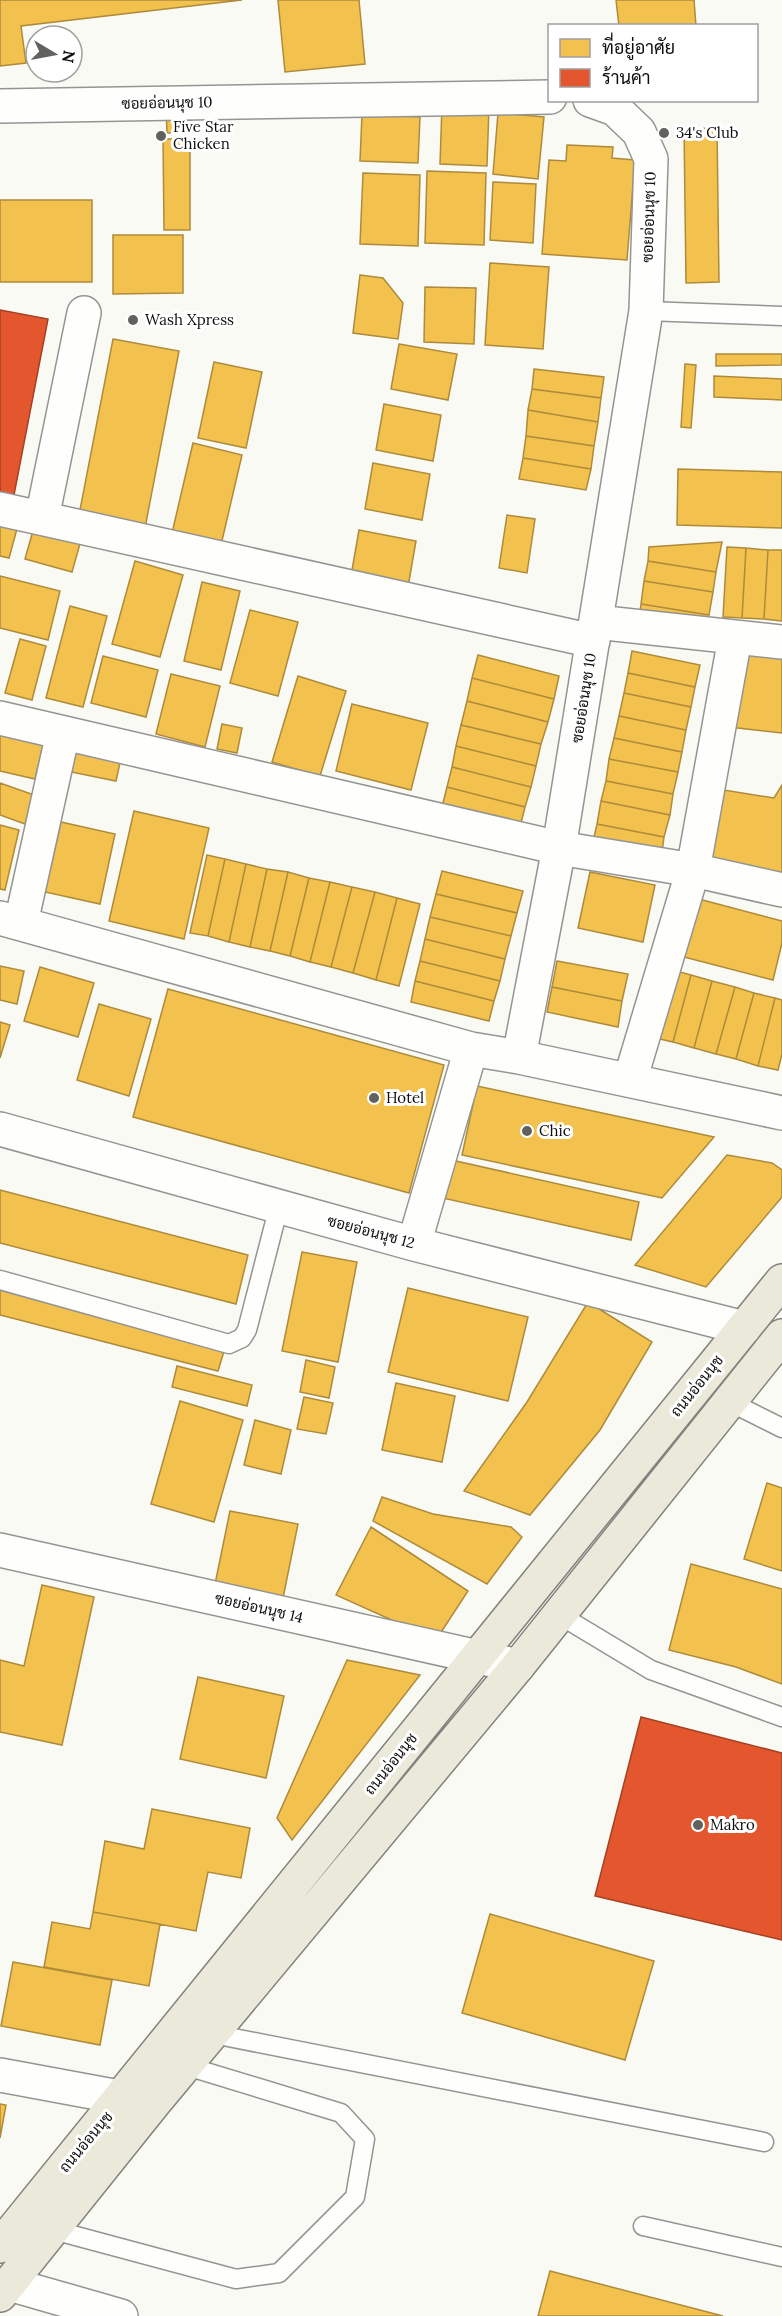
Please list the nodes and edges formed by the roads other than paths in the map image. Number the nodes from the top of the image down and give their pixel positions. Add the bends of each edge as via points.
1 (548, 97) edge
2 (596, 102) edge
3 (0, 106) edge
4 (646, 311) junction
5 (84, 313) dead end
6 (782, 316) edge
7 (0, 509) edge
8 (42, 518) junction
9 (595, 631) junction
10 (735, 638) junction
11 (782, 642) edge
12 (0, 718) edge
13 (63, 733) junction
14 (559, 848) junction
15 (693, 870) junction
16 (782, 890) edge
17 (11, 920) edge
18 (471, 1049) junction
19 (519, 1057) junction
20 (630, 1080) junction
21 (782, 1113) edge
22 (0, 1129) edge
23 (279, 1206) junction
24 (414, 1244) junction
25 (0, 1280) edge
26 (782, 1281) edge
27 (744, 1328) junction
28 (781, 1338) edge
29 (730, 1402) junction
30 (782, 1428) edge
31 (0, 1550) edge
32 (558, 1614) junction
33 (477, 1657) junction
34 (518, 1666) junction
35 (782, 1718) edge
36 (213, 2034) junction
37 (171, 2061) junction
38 (0, 2074) edge
39 (138, 2100) junction
40 (764, 2142) dead end
41 (21, 2221) junction
42 (643, 2226) dead end
43 (53, 2230) junction
44 (0, 2246) edge
45 (782, 2257) edge
46 (4, 2289) edge
47 (121, 2316) edge

1 - 3 street, ซอยอ่อนนุช 10
2 - 4 street, ซอยอ่อนนุช 10 via 615,109 639,132 651,159
4 - 6 lane
4 - 9 street, ซอยอ่อนนุช 10
5 - 8 street
7 - 8 street
8 - 9 street
9 - 10 street
9 - 14 street, ซอยอ่อนนุช 10
10 - 11 street
10 - 15 street
12 - 13 street
13 - 14 street
13 - 17 street
14 - 15 street
14 - 19 street, ซอยอ่อนนุช 10
15 - 16 street
15 - 20 street
17 - 18 street
18 - 19 street
18 - 24 street
19 - 20 street
20 - 21 street
22 - 23 street, ซอยอ่อนนุช 12
23 - 24 street, ซอยอ่อนนุช 12
23 - 25 lane via 247,1330 242,1338 228,1344
24 - 27 street, ซอยอ่อนนุช 12
26 - 27 main road, ถนนอ่อนนุช
27 - 28 main road
27 - 33 main road, ถนนอ่อนนุช
28 - 29 main road, ถนนอ่อนนุช
29 - 30 lane
29 - 32 main road, ถนนอ่อนนุช
31 - 33 street, ซอยอ่อนนุช 14
32 - 34 main road, ถนนอ่อนนุช
32 - 35 lane via 651,1670
33 - 34 street, ซอยอ่อนนุช 14
33 - 37 main road, ถนนอ่อนนุช
34 - 36 main road, ถนนอ่อนนุช
36 - 37 main road, ถนนอ่อนนุช
36 - 40 lane
37 - 39 main road, ถนนอ่อนนุช
37 - 43 lane via 341,2113 365,2139 355,2197 279,2273 236,2279
38 - 39 street
39 - 41 main road, ถนนอ่อนนุช
39 - 43 main road, ถนนอ่อนนุช
41 - 43 lane
41 - 44 main road, ถนนอ่อนนุช
42 - 45 lane
43 - 46 main road, ถนนอ่อนนุช
46 - 47 street

